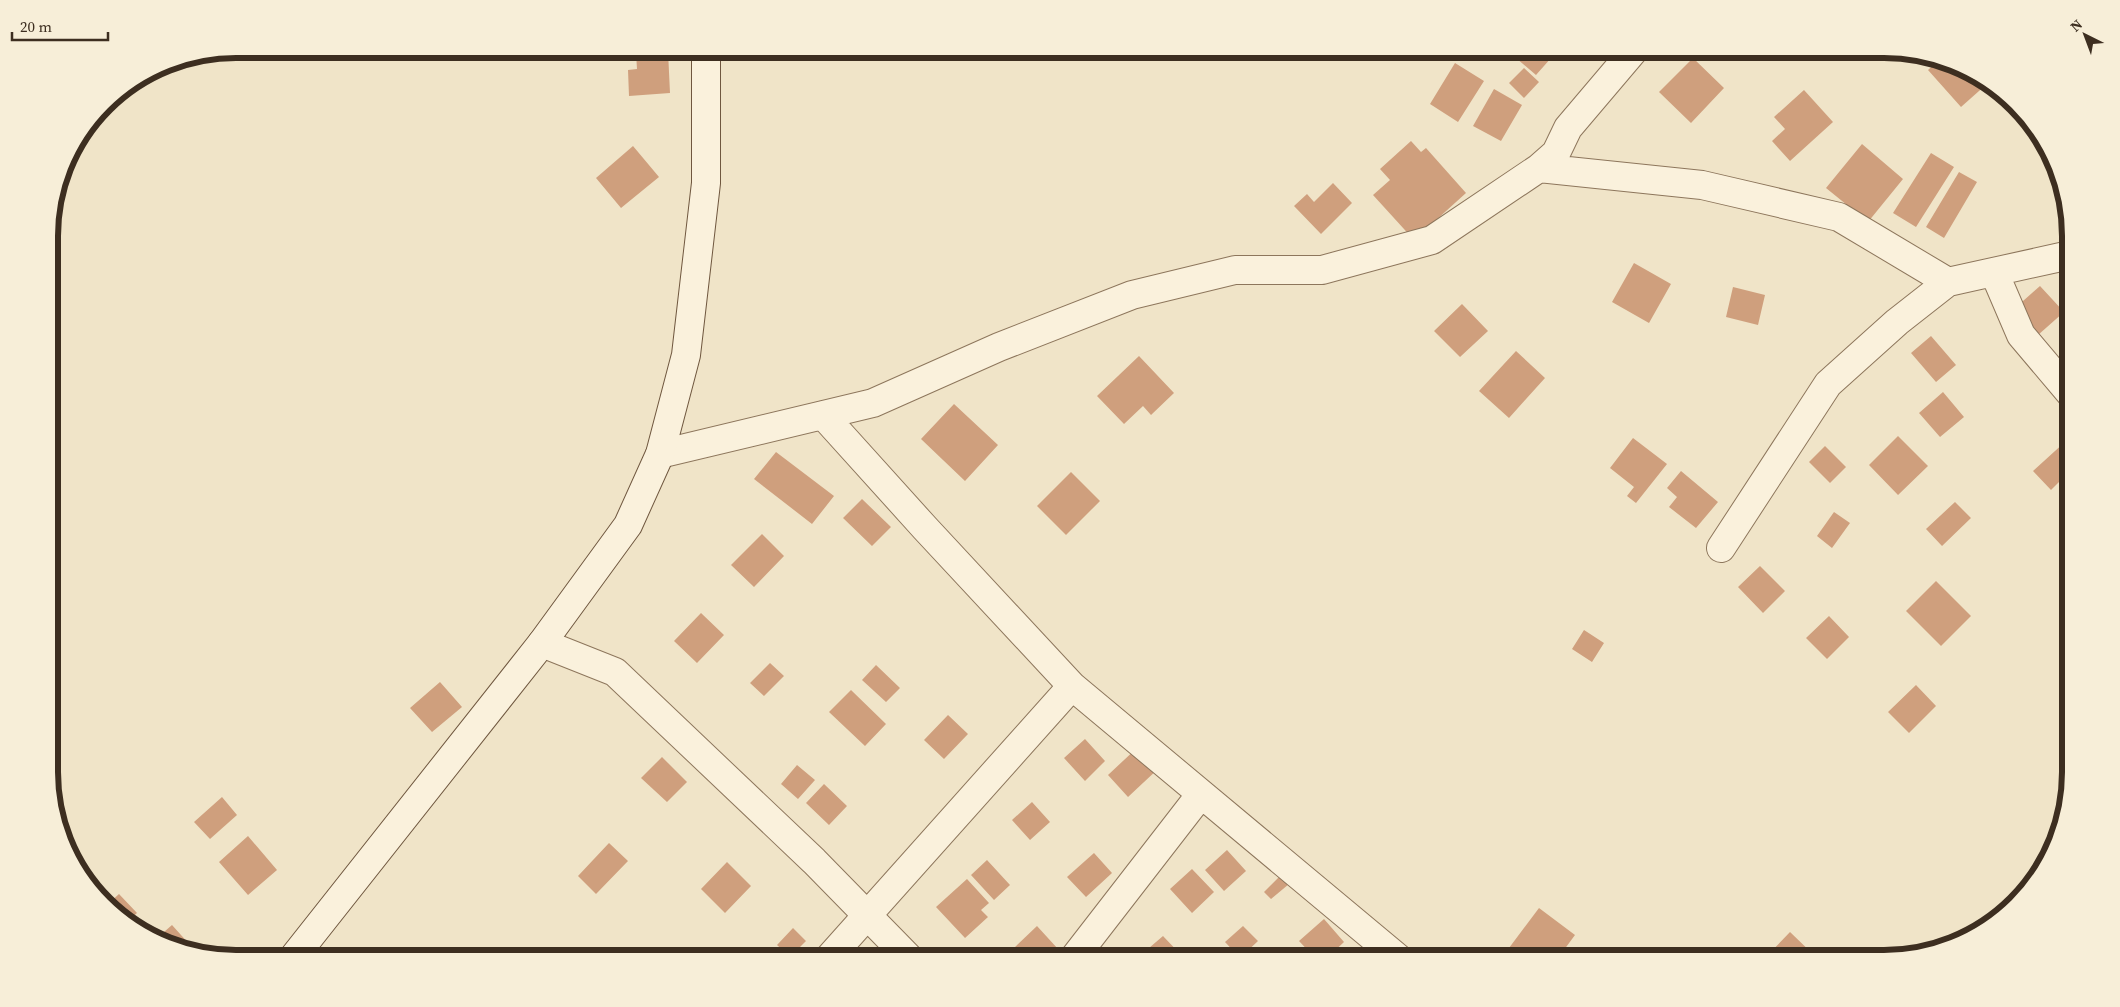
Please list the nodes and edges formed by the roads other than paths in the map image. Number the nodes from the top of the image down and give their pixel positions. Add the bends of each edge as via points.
1 (706, 58) edge
2 (1627, 58) edge
3 (1539, 168) junction
4 (2062, 257) edge
5 (1994, 272) junction
6 (1948, 282) junction
7 (2062, 383) edge
8 (823, 415) junction
9 (660, 454) junction
10 (1721, 548) dead end
11 (542, 643) junction
12 (1072, 686) junction
13 (1201, 794) junction
14 (867, 915) junction
15 (299, 950) edge
16 (836, 950) edge
17 (902, 950) edge
18 (1080, 950) edge
19 (1388, 950) edge

1 - 9 street via 703,212 686,355
2 - 3 street via 1568,128 1556,153
3 - 6 street via 1702,185 1839,217
3 - 8 street via 1432,240 1322,270 1235,270 1132,295 999,347 873,403
4 - 5 street
5 - 6 street
5 - 7 street via 2021,335
6 - 10 street via 1897,322 1828,384
8 - 9 street
8 - 12 street
9 - 11 street via 628,525
11 - 14 street via 615,672
11 - 15 street
12 - 13 street
12 - 14 street
13 - 18 street
13 - 19 street
14 - 16 street
14 - 17 street

